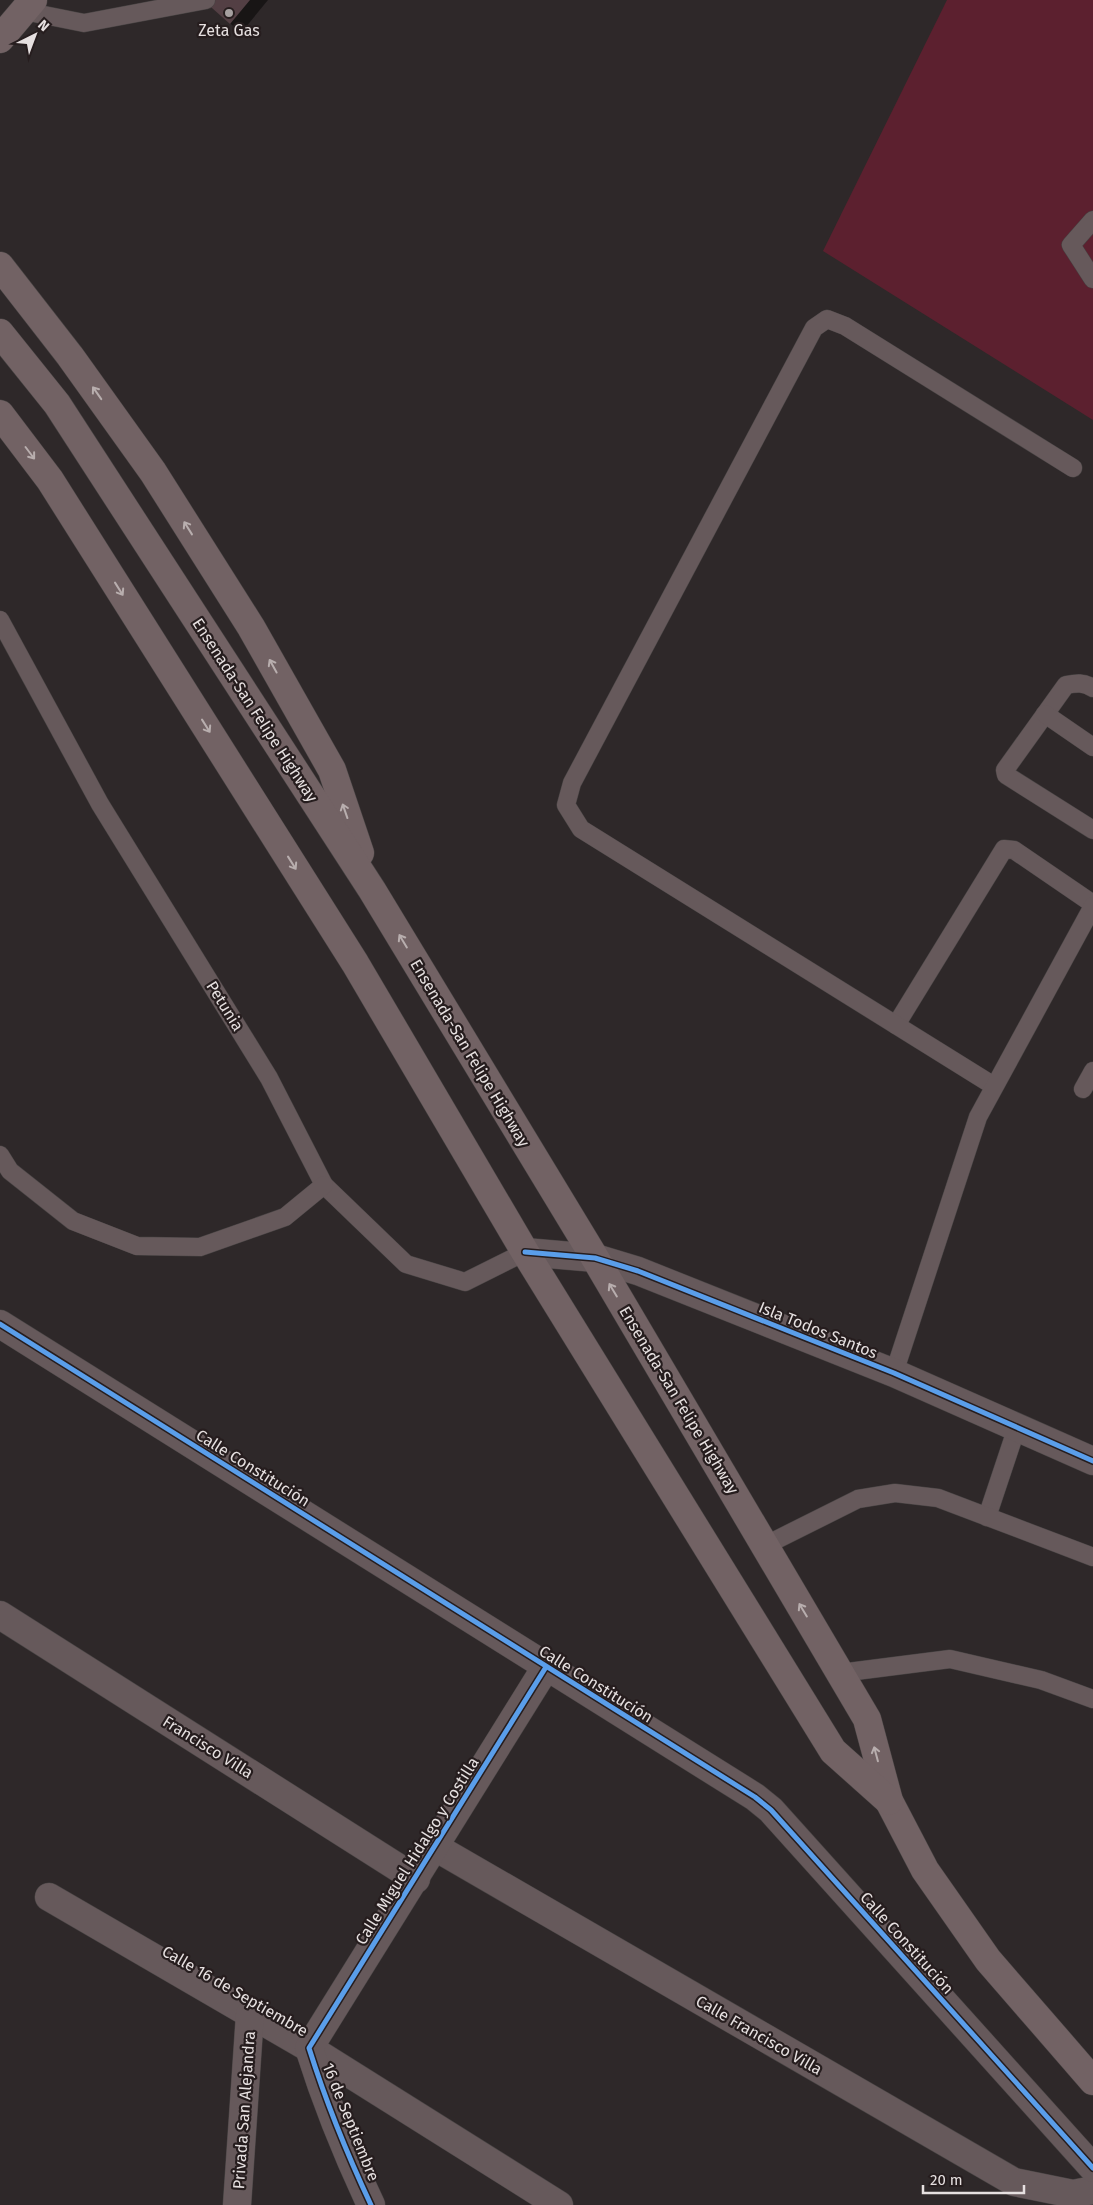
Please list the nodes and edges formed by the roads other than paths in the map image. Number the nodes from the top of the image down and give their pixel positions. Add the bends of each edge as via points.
1 (206, 0) edge
2 (28, 5) edge
3 (0, 39) edge
4 (1093, 220) edge
5 (0, 266) edge
6 (1093, 279) edge
7 (0, 333) edge
8 (0, 414) edge
9 (1073, 468) dead end
10 (0, 620) edge
11 (1093, 688) edge
12 (1045, 714) junction
13 (1093, 747) edge
14 (1093, 830) edge
15 (372, 890) junction
16 (1093, 905) edge
17 (896, 1025) junction
18 (1093, 1071) edge
19 (994, 1086) junction
20 (1083, 1089) dead end
21 (0, 1155) edge
22 (324, 1185) junction
23 (526, 1252) junction
24 (595, 1258) junction
25 (0, 1324) edge
26 (894, 1373) junction
27 (1017, 1427) junction
28 (1093, 1460) edge
29 (987, 1517) junction
30 (764, 1546) junction
31 (1093, 1557) edge
32 (0, 1615) edge
33 (546, 1667) junction
34 (840, 1672) junction
35 (1093, 1699) edge
36 (889, 1801) junction
37 (435, 1847) junction
38 (416, 1879) junction
39 (49, 1897) dead end
40 (250, 2014) junction
41 (309, 2048) junction
42 (1093, 2081) edge
43 (1093, 2168) edge
44 (1093, 2190) edge
45 (237, 2205) edge
46 (371, 2205) edge
47 (559, 2205) edge

1 - 2 lane via 84,22
2 - 3 main road
4 - 6 lane via 1071,245
15 -> 5 main road via 332,770 251,628 153,472 70,356
7 - 15 main road, Ensenada-San Felipe Highway via 57,404
8 -> 23 main road, Ensenada-San Felipe Highway via 50,480 350,954
9 - 17 lane via 845,326 827,319 814,328 572,783 566,805 581,829
10 - 22 lane, Petunia via 100,804 269,1078
11 - 12 lane via 1087,684 1066,685
12 - 13 lane
12 - 14 lane via 1006,770 1006,775
24 -> 15 main road, Ensenada-San Felipe Highway
16 - 17 lane via 1014,850 1004,849
16 - 19 lane
17 - 19 lane
18 - 20 lane
19 - 26 lane via 978,1117
21 - 22 lane via 10,1171 73,1221 137,1246 200,1247 285,1217
22 - 23 lane, Petunia via 406,1264 465,1282
23 - 24 street, Isla Todos Santos
23 - 36 main road, Ensenada-San Felipe Highway via 833,1751
24 - 26 street, Isla Todos Santos via 638,1271
30 -> 24 main road, Ensenada-San Felipe Highway
25 - 33 street, Calle Constitución
26 - 27 street, Isla Todos Santos
27 - 28 street, Isla Todos Santos
27 - 29 lane
29 - 30 lane via 938,1498 895,1492 858,1499
29 - 31 lane
34 -> 30 main road, Ensenada-San Felipe Highway
32 - 38 street, Francisco Villa
33 - 37 street, Calle Miguel Hidalgo y Costilla
33 - 43 street, Calle Constitución via 771,1810
34 - 35 lane via 950,1660 1041,1680
36 -> 34 main road, Ensenada-San Felipe Highway via 867,1719
36 - 42 main road, Ensenada-San Felipe Highway via 925,1870 988,1960
37 - 38 street, Calle Miguel Hidalgo y Costilla
37 - 44 street, Calle Francisco Villa via 1014,2182 1073,2194
38 - 41 street, Calle Miguel Hidalgo y Costilla
39 - 40 street, Calle 16 de Septiembre
40 - 41 street, Calle 16 de Septiembre
40 - 45 street, Privada San Alejandra
41 - 46 street, 16 de Septiembre via 325,2098
41 - 47 street, Calle 16 de Septiembre

